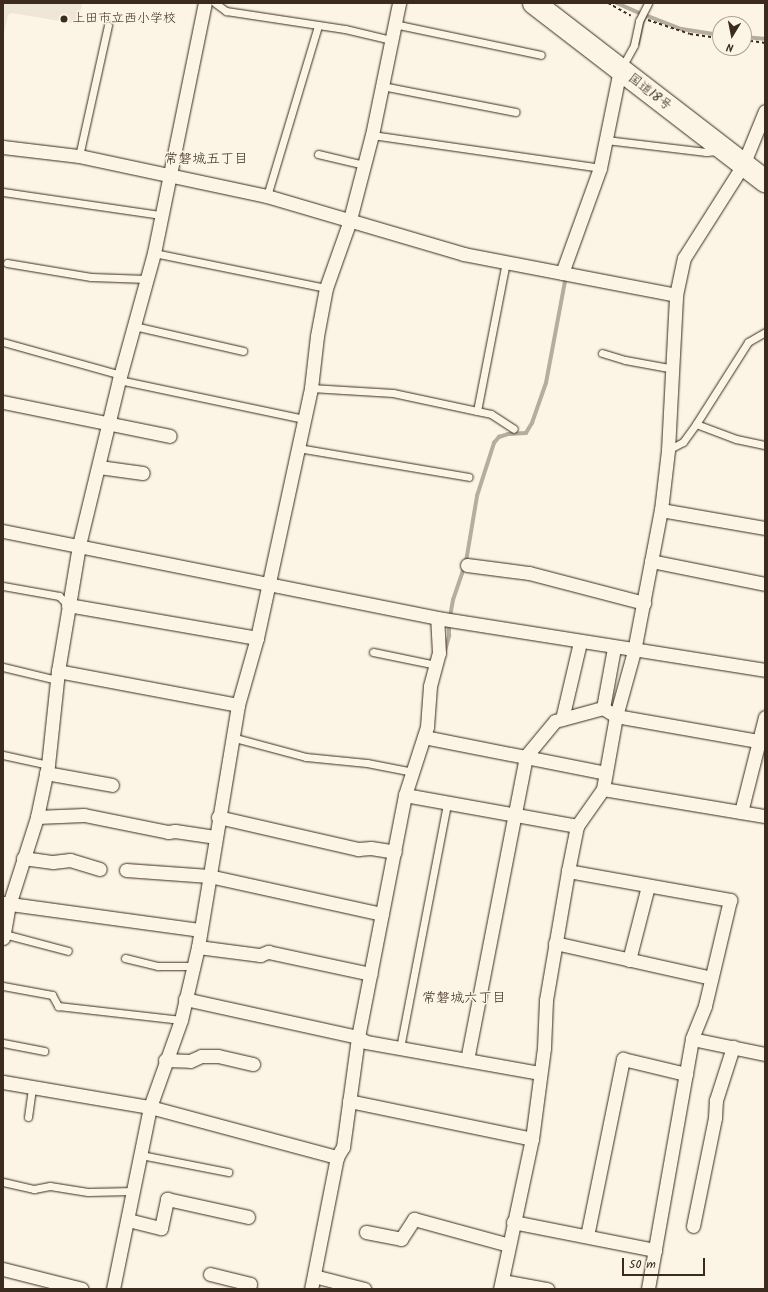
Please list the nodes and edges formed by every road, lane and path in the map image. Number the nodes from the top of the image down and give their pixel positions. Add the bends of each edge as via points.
1 (205, 3) edge
2 (215, 3) edge
3 (399, 3) edge
4 (534, 3) edge
5 (608, 3) edge
6 (648, 3) edge
7 (641, 19) junction
8 (394, 24) junction
9 (108, 25) dead end
10 (318, 26) junction
11 (712, 37) edge
12 (391, 40) junction
13 (752, 41) edge
14 (765, 43) edge
15 (541, 55) dead end
16 (620, 70) junction
17 (382, 86) junction
18 (765, 111) edge
19 (516, 112) dead end
20 (372, 135) junction
21 (606, 140) junction
22 (3, 147) edge
23 (723, 151) junction
24 (318, 154) dead end
25 (79, 156) junction
26 (743, 165) junction
27 (364, 166) junction
28 (600, 168) junction
29 (171, 177) junction
30 (765, 181) edge
31 (3, 192) edge
32 (267, 196) junction
33 (161, 215) junction
34 (350, 223) junction
35 (154, 253) junction
36 (506, 262) junction
37 (7, 263) dead end
38 (562, 273) junction
39 (147, 279) junction
40 (326, 288) junction
41 (676, 295) junction
42 (134, 326) junction
43 (765, 332) edge
44 (3, 342) edge
45 (243, 351) dead end
46 (602, 353) dead end
47 (674, 369) junction
48 (120, 378) junction
49 (311, 388) junction
50 (3, 402) edge
51 (477, 411) junction
52 (304, 419) junction
53 (696, 424) junction
54 (110, 425) junction
55 (514, 429) dead end
56 (170, 436) dead end
57 (765, 445) edge
58 (298, 448) junction
59 (668, 450) junction
60 (99, 467) junction
61 (143, 473) dead end
62 (469, 477) dead end
63 (661, 510) junction
64 (765, 528) edge
65 (3, 531) edge
66 (79, 545) junction
67 (652, 561) junction
68 (467, 565) dead end
69 (267, 582) junction
70 (765, 584) edge
71 (3, 586) edge
72 (644, 603) junction
73 (68, 605) junction
74 (437, 618) junction
75 (257, 638) junction
76 (580, 642) junction
77 (614, 648) junction
78 (634, 651) junction
79 (373, 652) dead end
80 (436, 665) junction
81 (3, 667) edge
82 (765, 670) edge
83 (57, 676) junction
84 (238, 705) junction
85 (603, 708) junction
86 (616, 716) junction
87 (765, 717) edge
88 (562, 719) junction
89 (424, 737) junction
90 (234, 738) junction
91 (758, 741) junction
92 (3, 755) edge
93 (526, 756) junction
94 (47, 769) junction
95 (413, 772) junction
96 (605, 773) junction
97 (112, 785) dead end
98 (603, 789) junction
99 (405, 796) junction
100 (447, 804) junction
101 (741, 812) junction
102 (514, 815) junction
103 (765, 816) edge
104 (37, 817) junction
105 (218, 817) junction
106 (578, 826) junction
107 (215, 837) junction
108 (395, 852) junction
109 (23, 858) junction
110 (100, 869) dead end
111 (126, 870) dead end
112 (568, 871) junction
113 (209, 876) junction
114 (648, 886) junction
115 (6, 904) edge
116 (382, 914) junction
117 (200, 930) junction
118 (3, 936) edge
119 (555, 943) junction
120 (198, 947) junction
121 (68, 951) dead end
122 (125, 958) dead end
123 (629, 960) junction
124 (193, 966) junction
125 (371, 974) junction
126 (711, 978) junction
127 (3, 986) edge
128 (185, 998) junction
129 (180, 1020) junction
130 (358, 1037) junction
131 (692, 1039) junction
132 (3, 1043) edge
133 (733, 1047) junction
134 (400, 1048) junction
135 (44, 1050) dead end
136 (765, 1054) edge
137 (165, 1060) junction
138 (467, 1060) junction
139 (253, 1064) dead end
140 (540, 1073) junction
141 (686, 1074) junction
142 (3, 1082) edge
143 (32, 1087) junction
144 (349, 1101) junction
145 (150, 1107) junction
146 (28, 1117) dead end
147 (532, 1139) junction
148 (140, 1155) junction
149 (337, 1157) junction
150 (228, 1172) dead end
151 (3, 1182) edge
152 (134, 1192) junction
153 (248, 1217) dead end
154 (128, 1220) junction
155 (514, 1222) junction
156 (693, 1226) dead end
157 (366, 1232) dead end
158 (587, 1236) junction
159 (509, 1245) junction
160 (655, 1250) junction
161 (3, 1269) edge
162 (210, 1274) dead end
163 (312, 1283) edge
164 (501, 1285) edge
165 (82, 1289) edge
166 (113, 1289) edge
167 (249, 1289) edge
168 (364, 1289) edge
169 (547, 1289) edge
170 (648, 1289) edge

1 - 29 street
2 - 10 lane via 226,11
3 - 8 street
4 - 16 highway, 国道18号
5 - 7 path
6 - 7 lane
7 - 11 path via 679,31
7 - 16 lane via 634,45
8 - 12 street
8 - 15 lane
9 - 25 lane
10 - 12 lane via 345,29
10 - 32 lane
12 - 17 street
13 - 14 path
16 - 21 street
16 - 23 highway, 国道18号
17 - 19 lane
17 - 20 street
18 - 26 street
20 - 27 street
20 - 28 lane
21 - 23 lane via 706,152
21 - 28 street
22 - 25 street
23 - 26 highway, 国道18号
24 - 27 lane
25 - 29 street
26 - 30 highway, 国道18号
26 - 41 street via 684,258
27 - 34 street
28 - 38 street
29 - 32 street
29 - 33 street
31 - 33 lane
32 - 34 street
33 - 35 street
34 - 36 street via 464,254
34 - 40 street
35 - 39 street
35 - 40 lane
36 - 38 street
36 - 51 lane
37 - 39 lane via 91,277
38 - 41 street
39 - 42 street
40 - 49 street
41 - 47 street
42 - 45 lane
42 - 48 street
43 - 53 lane via 748,342
44 - 48 lane
46 - 47 lane
47 - 59 street
48 - 52 lane
48 - 54 street
49 - 51 lane via 393,393
49 - 52 street
50 - 54 street
51 - 55 lane via 491,414
52 - 58 street
53 - 57 lane via 736,439
53 - 59 lane via 683,442
54 - 56 street
54 - 60 street
58 - 62 lane
58 - 69 street
59 - 63 street
60 - 61 street
60 - 66 street
63 - 64 street
63 - 67 street
65 - 66 street
66 - 69 street
66 - 73 street
67 - 70 street
67 - 72 street
68 - 72 street via 529,573
69 - 74 street
69 - 75 street
71 - 73 lane via 59,596
72 - 78 street
73 - 75 street
73 - 83 street
74 - 76 street
74 - 80 street via 439,653
75 - 84 street
76 - 77 street
76 - 88 street
77 - 78 street
77 - 85 street
78 - 82 street
78 - 86 street
79 - 80 lane
80 - 89 street via 430,686
81 - 83 lane
83 - 84 street
83 - 94 street
84 - 90 street
85 - 86 street
85 - 88 street
86 - 91 street
86 - 96 street
87 - 91 street
88 - 93 street via 555,721
89 - 93 street
89 - 95 street
90 - 95 lane via 306,757 367,763
90 - 105 street
91 - 101 street
92 - 94 lane
93 - 96 street
93 - 102 street
94 - 97 street
94 - 104 street
95 - 99 street
96 - 98 street
98 - 101 street
98 - 106 street
99 - 100 street
99 - 108 street
100 - 102 street
100 - 134 lane
101 - 103 street
102 - 106 street
102 - 138 street
104 - 107 street via 84,816 168,832
104 - 109 street
105 - 107 street
105 - 108 street via 358,849 371,848
106 - 112 street
107 - 113 street
108 - 116 street
109 - 110 street via 53,862 70,860
109 - 115 street
111 - 113 street
112 - 114 street
112 - 119 street
113 - 116 street
113 - 117 street
114 - 123 street
114 - 126 street via 730,900
115 - 117 street
115 - 118 street
116 - 125 street
117 - 120 street
118 - 121 lane
119 - 123 street
119 - 140 street via 546,1000
120 - 124 street
120 - 125 street via 260,955 268,952
122 - 124 lane via 158,966
123 - 126 street
124 - 128 street
125 - 130 street
126 - 131 street via 705,1006
127 - 129 lane via 52,995 58,1006
128 - 129 street
128 - 130 street
129 - 137 street
130 - 134 street via 366,1042
130 - 144 street
131 - 133 street
131 - 141 street
132 - 135 lane
133 - 136 street
133 - 156 street via 716,1100 715,1118
134 - 138 street
137 - 139 street via 190,1061 201,1056 218,1056
137 - 145 street
138 - 140 street
140 - 147 street
141 - 158 street via 623,1059
141 - 160 street
142 - 143 street
143 - 145 street
143 - 146 lane
144 - 147 street
144 - 149 street via 343,1147
145 - 148 street
145 - 149 street
147 - 155 street
148 - 150 lane
148 - 152 street
149 - 163 street
151 - 152 lane via 34,1189 50,1186 88,1192
152 - 154 street
153 - 154 street via 167,1199 161,1228
154 - 166 street
155 - 158 street
155 - 159 street
157 - 159 street via 401,1239 414,1219
158 - 160 street
159 - 164 street
160 - 170 street
161 - 165 street
162 - 167 street via 250,1284
163 - 168 street
164 - 169 street

